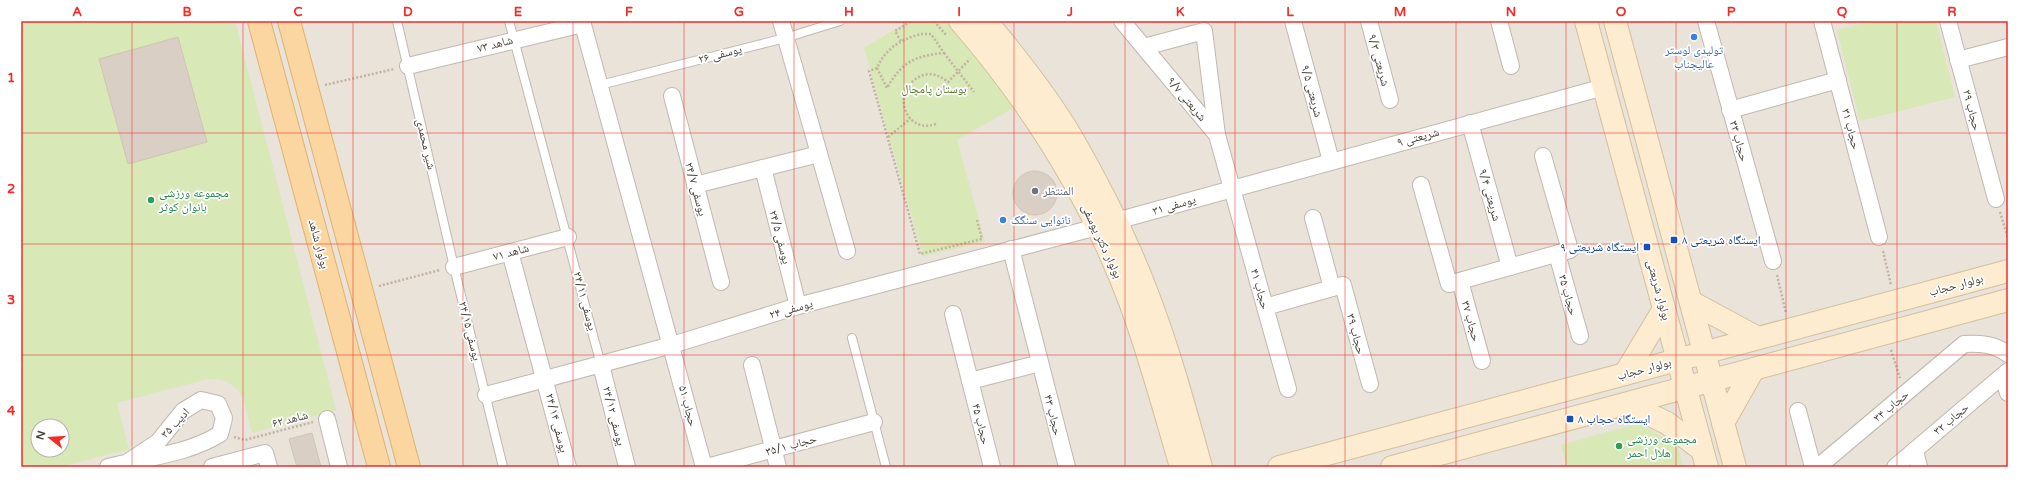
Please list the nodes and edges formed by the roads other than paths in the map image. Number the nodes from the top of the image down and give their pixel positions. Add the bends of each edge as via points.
1 (259, 21) edge
2 (289, 21) edge
3 (397, 21) edge
4 (509, 21) edge
5 (781, 21) edge
6 (840, 21) edge
7 (986, 21) edge
8 (1122, 21) edge
9 (1293, 21) edge
10 (1369, 21) edge
11 (1499, 21) edge
12 (1586, 21) edge
13 (1615, 21) edge
14 (1706, 21) edge
15 (1822, 21) edge
16 (1948, 21) edge
17 (582, 22) edge
18 (954, 30) edge
19 (785, 38) junction
20 (514, 39) junction
21 (1144, 47) junction
22 (2008, 47) edge
23 (1958, 60) junction
24 (408, 66) junction
25 (1511, 66) dead end
26 (1838, 80) junction
27 (600, 85) junction
28 (1604, 87) junction
29 (672, 96) dead end
30 (1390, 100) dead end
31 (1730, 110) junction
32 (1470, 123) junction
33 (1216, 135) junction
34 (819, 154) junction
35 (1543, 156) dead end
36 (1331, 161) junction
37 (762, 168) junction
38 (695, 185) junction
39 (1421, 185) dead end
40 (1232, 188) junction
41 (1996, 198) road end
42 (1313, 218) dead end
43 (1107, 224) junction
44 (568, 237) junction
45 (1879, 237) road end
46 (1011, 249) junction
47 (847, 251) dead end
48 (510, 252) junction
49 (1557, 254) junction
50 (1774, 261) road end
51 (454, 267) junction
52 (1510, 267) junction
53 (2008, 271) edge
54 (1460, 281) junction
55 (721, 282) dead end
56 (1338, 286) junction
57 (2008, 300) edge
58 (1691, 302) junction
59 (798, 306) junction
60 (1265, 307) junction
61 (1664, 309) junction
62 (953, 314) dead end
63 (1580, 336) dead end
64 (852, 338) dead end
65 (1758, 338) junction
66 (672, 345) junction
67 (1704, 352) junction
68 (2008, 354) edge
69 (1678, 360) junction
70 (1482, 361) dead end
71 (1040, 363) junction
72 (601, 365) junction
73 (752, 365) dead end
74 (1753, 370) junction
75 (2006, 373) edge
76 (1625, 374) junction
77 (545, 378) junction
78 (970, 381) junction
79 (1712, 381) junction
80 (1370, 384) dead end
81 (1686, 388) junction
82 (1288, 389) dead end
83 (2008, 393) edge
84 (486, 395) junction
85 (1627, 404) junction
86 (1798, 411) dead end
87 (327, 419) road end
88 (874, 422) junction
89 (1723, 423) junction
90 (773, 449) junction
91 (1915, 450) junction
92 (1704, 458) edge
93 (128, 462) junction
94 (108, 467) edge
95 (212, 467) edge
96 (269, 467) edge
97 (339, 467) edge
98 (379, 467) edge
99 (409, 467) edge
100 (503, 467) edge
101 (568, 467) edge
102 (627, 467) edge
103 (706, 467) edge
104 (778, 467) edge
105 (886, 467) edge
106 (992, 467) edge
107 (1067, 467) edge
108 (1181, 467) edge
109 (1201, 467) edge
110 (1279, 467) edge
111 (1392, 467) edge
112 (1735, 467) edge
113 (1813, 467) edge
114 (1818, 467) edge
115 (1895, 467) edge
116 (1919, 467) edge

1 - 98 main road, بولوار شاهد
2 - 99 main road
3 - 24 lane, شیر محمدی
4 - 20 lane, یوسفی ۲۴/۱۱
5 - 19 street
6 - 19 lane, یوسفی ۲۶
7 - 43 main road, بولوار دکتر یوسفی via 1020,62 1072,137
8 - 21 street, شریعتی ۹/۷
9 - 36 street, شریعتی ۹/۵
10 - 30 street, شریعتی ۹/۳
11 - 25 street
12 - 28 main road, بولوار شریعتی
13 - 58 main road
14 - 31 street, حجاب ۳۳
15 - 26 street, حجاب ۳۱
16 - 23 street, حجاب ۲۹
17 - 20 street, شاهد ۷۳
17 - 27 street, حجاب ۵۱
18 - 43 main road, بولوار دکتر یوسفی via 971,55 1004,74
19 - 27 lane, یوسفی ۲۶
19 - 34 street
20 - 24 street, شاهد ۷۳
20 - 44 lane, یوسفی ۲۴/۱۱
21 - 33 street, شریعتی ۹/۷
21 - 33 street via 1204,31
22 - 23 street
23 - 41 street, حجاب ۲۹
24 - 51 lane, شیر محمدی
26 - 31 street
26 - 45 street, حجاب ۳۱
27 - 66 street, حجاب ۵۱
28 - 32 street, شریعتی ۹
28 - 61 main road, بولوار شریعتی
29 - 38 street, یوسفی ۲۴/۷
31 - 50 street, حجاب ۳۳
32 - 36 street, شریعتی ۹
32 - 52 street, شریعتی ۹/۴
33 - 40 street, شریعتی ۹/۷
34 - 37 street
34 - 47 street
35 - 49 street via 1570,250
36 - 40 street, شریعتی ۹
37 - 38 street
37 - 59 street, یوسفی ۲۴/۵
38 - 55 street, یوسفی ۲۴/۷
39 - 54 street via 1449,284
40 - 43 street, یوسفی ۳۱
40 - 60 street, حجاب ۴۱
42 - 56 street, حجاب ۳۹
43 - 46 street, یوسفی ۲۴
43 - 108 main road, بولوار دکتر یوسفی
43 - 109 main road, بولوار دکتر یوسفی via 1148,294
44 - 48 street, شاهد ۷۱
44 - 72 lane, یوسفی ۲۴/۱۱
46 - 59 street, یوسفی ۲۴
46 - 71 street, حجاب ۴۳
48 - 51 street, شاهد ۷۱
48 - 77 street, یوسفی ۲۴/۱۴
49 - 52 street
49 - 63 street, حجاب ۳۵
51 - 84 lane, یوسفی ۲۴/۱۵
52 - 54 street
53 - 65 main road, بولوار حجاب
54 - 70 street, حجاب ۳۷
56 - 60 street
56 - 80 street, حجاب ۳۹
57 - 74 main road
58 - 65 main road
58 - 67 main road
59 - 66 street, یوسفی ۲۴
60 - 82 street, حجاب ۴۱
61 - 69 main road, بولوار شریعتی
61 - 76 main road
62 - 78 street, حجاب ۴۵
64 - 88 lane
65 - 67 main road, بولوار حجاب
66 - 72 street, یوسفی ۲۴
66 - 103 street, حجاب ۵۱
67 - 69 main road, بولوار حجاب
67 - 79 main road
68 - 114 street, حجاب ۳۴ via 1993,346 1964,344
69 - 76 main road, بولوار حجاب
69 - 81 main road, بولوار شریعتی
71 - 78 street
71 - 107 street, حجاب ۴۳
72 - 77 street, یوسفی ۲۴
72 - 102 street, یوسفی ۲۴/۱۲
73 - 90 street
74 - 79 main road
74 - 89 main road
75 - 83 street
75 - 91 street, حجاب ۳۲
76 - 110 main road, بولوار حجاب
77 - 84 street, یوسفی ۲۴
77 - 101 street, یوسفی ۲۴/۱۴
78 - 106 street, حجاب ۴۵
79 - 81 main road
79 - 89 main road
81 - 85 main road
81 - 92 main road, بولوار شریعتی
84 - 100 lane, یوسفی ۲۴/۱۵
85 - 92 main road via 1668,423
85 - 111 main road
86 - 113 street
87 - 97 street
88 - 90 street, حجاب ۳۵/۱
88 - 105 lane
89 - 112 main road
90 - 103 street, حجاب ۳۵/۱
90 - 104 street
91 - 115 street, حجاب ۳۲
91 - 116 street
93 - 93 street, ادیب ۳۵ via 173,453 202,444 220,434 224,418 218,404 201,400 184,411 158,442
93 - 94 street, ادیب ۳۵
95 - 96 street via 265,453

